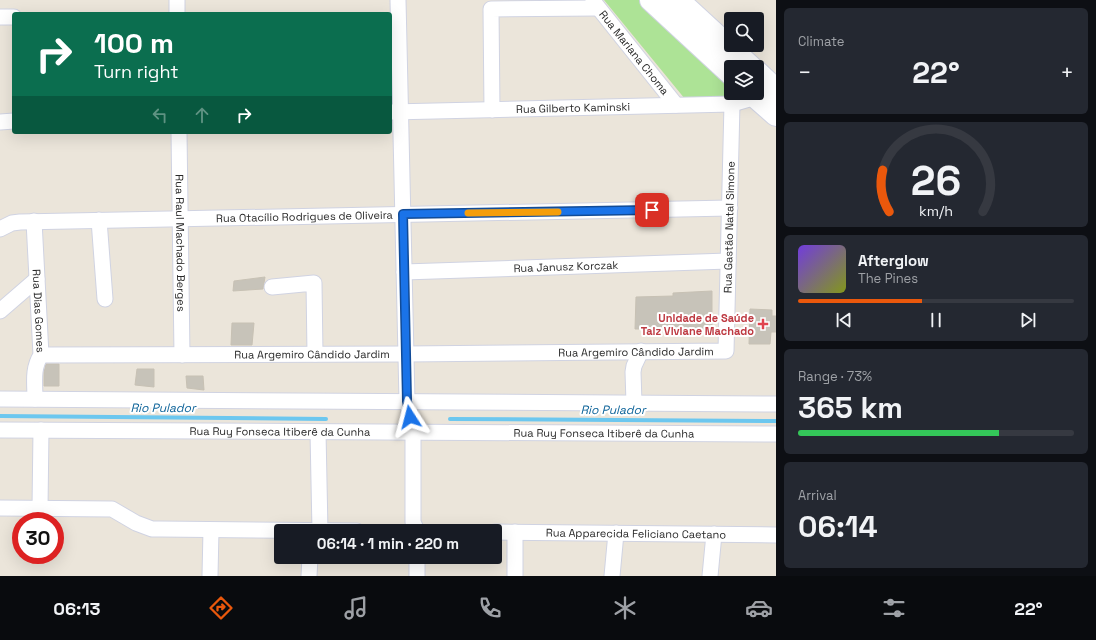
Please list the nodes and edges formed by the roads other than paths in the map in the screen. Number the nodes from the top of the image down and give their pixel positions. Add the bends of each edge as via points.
1 (177, 0) edge
2 (398, 0) edge
3 (651, 0) edge
4 (678, 0) edge
5 (595, 4) edge
6 (177, 12) edge
7 (0, 17) edge
8 (12, 18) edge
9 (743, 60) edge
10 (724, 68) edge
11 (764, 85) edge
12 (739, 100) edge
13 (732, 104) junction
14 (676, 105) junction
15 (492, 110) junction
16 (395, 112) edge
17 (776, 115) edge
18 (179, 134) edge
19 (730, 208) junction
20 (403, 214) junction
21 (180, 219) junction
22 (99, 220) junction
23 (34, 221) junction
24 (0, 229) edge
25 (728, 261) junction
26 (404, 272) junction
27 (37, 279) junction
28 (272, 288) dead end
29 (105, 299) dead end
30 (0, 311) edge
31 (726, 350) joint
32 (641, 352) junction
33 (182, 354) junction
34 (315, 354) junction
35 (406, 354) junction
36 (41, 355) junction
37 (0, 399) edge
38 (35, 399) junction
39 (407, 401) junction
40 (634, 403) junction
41 (776, 404) edge
42 (0, 430) edge
43 (41, 430) junction
44 (318, 432) junction
45 (413, 432) junction
46 (776, 434) edge
47 (0, 508) edge
48 (40, 508) junction
49 (320, 524) edge
50 (414, 524) edge
51 (211, 530) junction
52 (274, 531) edge
53 (502, 532) edge
54 (515, 532) junction
55 (616, 533) junction
56 (714, 534) junction
57 (776, 534) edge
58 (310, 564) edge
59 (417, 564) edge
60 (210, 576) edge
61 (309, 576) edge
62 (417, 576) edge
63 (515, 576) edge
64 (612, 576) edge
65 (710, 576) edge

1 - 6 street
2 - 16 street
3 - 10 main road
4 - 9 main road
5 - 14 street, Rua Mariana Choma
5 - 15 street via 491,9
7 - 8 street
11 - 17 main road
12 - 13 street, Rua Gilberto Kaminski
13 - 14 street, Rua Gilberto Kaminski
13 - 19 street, Rua Gastão Natal Simone
14 - 15 street, Rua Gilberto Kaminski
15 - 16 street, Rua Gilberto Kaminski
16 - 20 street
18 - 21 street, Rua Raul Machado Berges
19 - 20 street, Rua Otacílio Rodrigues de Oliveira
19 - 25 street, Rua Gastão Natal Simone
20 - 21 street, Rua Otacílio Rodrigues de Oliveira
20 - 26 street
21 - 22 street, Rua Otacílio Rodrigues de Oliveira
21 - 33 street, Rua Raul Machado Berges
22 - 23 street, Rua Otacílio Rodrigues de Oliveira
22 - 29 street
23 - 24 street, Rua Otacílio Rodrigues de Oliveira via 12,223
23 - 27 street, Rua Dias Gomes
25 - 26 street, Rua Janusz Korczak
25 - 31 street, Rua Gastão Natal Simone
26 - 35 street
27 - 30 street
27 - 36 street, Rua Dias Gomes
28 - 34 street via 314,283
31 - 32 street, Rua Argemiro Cândido Jardim
32 - 35 street, Rua Argemiro Cândido Jardim
32 - 40 street via 633,372
33 - 34 street, Rua Argemiro Cândido Jardim
33 - 36 street, Rua Argemiro Cândido Jardim
34 - 35 street, Rua Argemiro Cândido Jardim
35 - 39 street
36 - 38 street, Rua Dias Gomes via 35,369
37 - 38 street
38 - 39 street
39 - 40 street
39 - 45 street
40 - 41 street
42 - 43 street, Rua Ruy Fonseca Itiberê da Cunha
43 - 44 street, Rua Ruy Fonseca Itiberê da Cunha
43 - 48 street
44 - 45 street, Rua Ruy Fonseca Itiberê da Cunha
44 - 49 street
45 - 46 street, Rua Ruy Fonseca Itiberê da Cunha
45 - 50 street
47 - 48 street
48 - 51 street via 112,509 136,524 152,529
51 - 52 street
51 - 60 street
53 - 54 street, Rua Apparecida Feliciano Caetano
54 - 55 street, Rua Apparecida Feliciano Caetano
54 - 63 street
55 - 56 street, Rua Apparecida Feliciano Caetano
55 - 64 street
56 - 57 street, Rua Apparecida Feliciano Caetano
56 - 65 street
58 - 61 street
59 - 62 street

